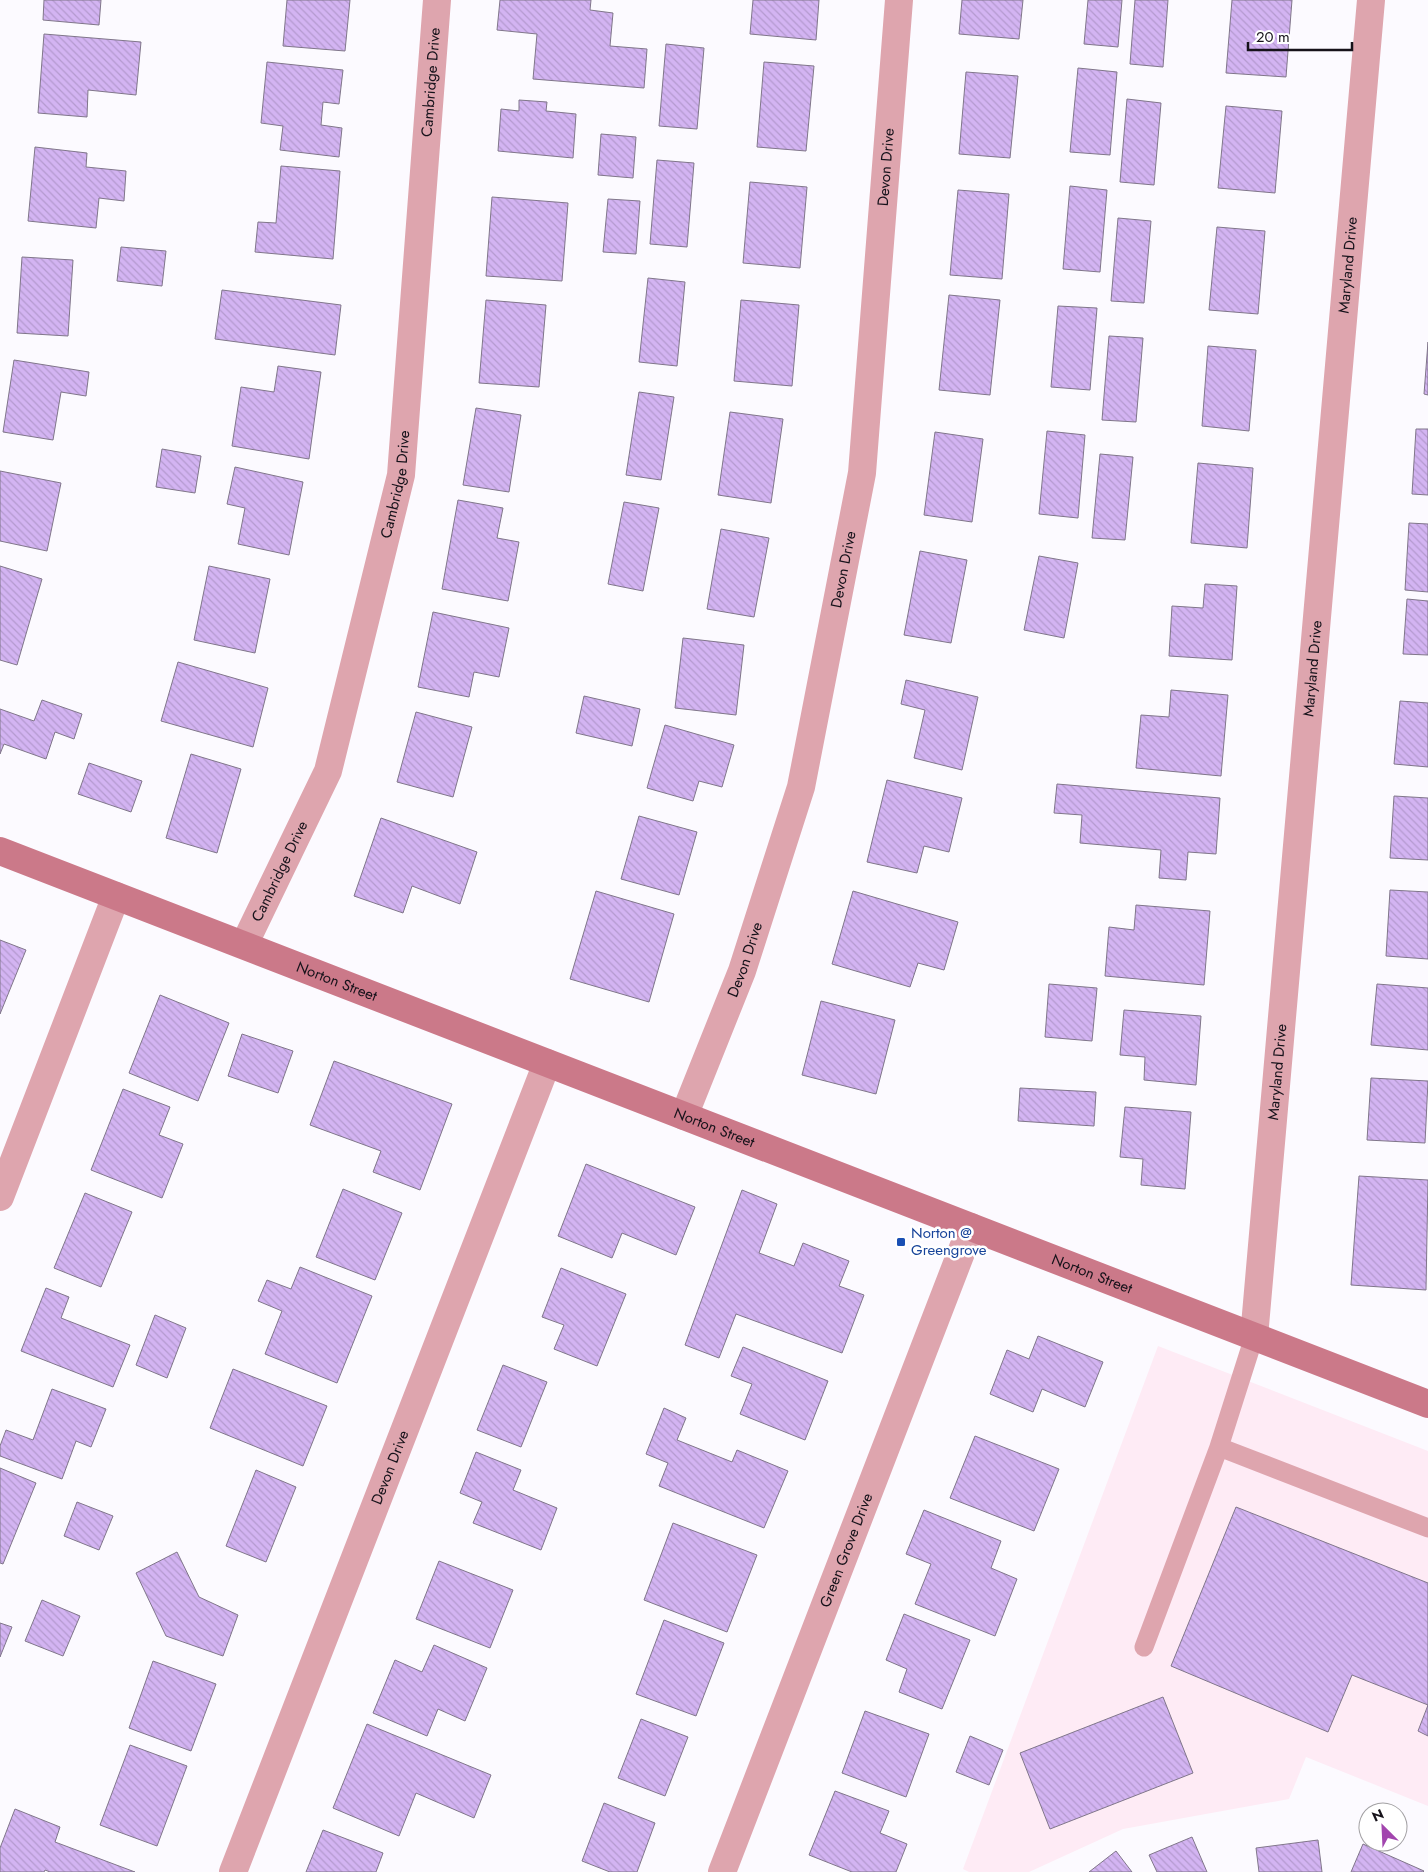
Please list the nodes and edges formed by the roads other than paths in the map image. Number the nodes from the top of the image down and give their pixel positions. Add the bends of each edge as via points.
1 (437, 0) edge
2 (899, 0) edge
3 (1371, 0) edge
4 (0, 851) edge
5 (116, 896) junction
6 (244, 945) junction
7 (547, 1063) junction
8 (684, 1116) junction
9 (0, 1197) edge
10 (971, 1227) junction
11 (1254, 1337) junction
12 (1428, 1404) edge
13 (1219, 1447) junction
14 (1428, 1528) edge
15 (1144, 1647) dead end
16 (233, 1872) edge
17 (722, 1872) edge

1 - 6 street, Cambridge Drive via 401,475 328,771
2 - 8 street, Devon Drive via 860,483 801,787 742,971
3 - 11 street, Maryland Drive
4 - 5 street, Norton Street
5 - 6 street, Norton Street
5 - 9 street
6 - 7 street, Norton Street
7 - 8 street, Norton Street
7 - 16 street, Devon Drive
8 - 10 street, Norton Street
10 - 11 street, Norton Street
10 - 17 street, Green Grove Drive
11 - 12 street, Norton Street
11 - 13 lane
13 - 14 lane
13 - 15 lane

